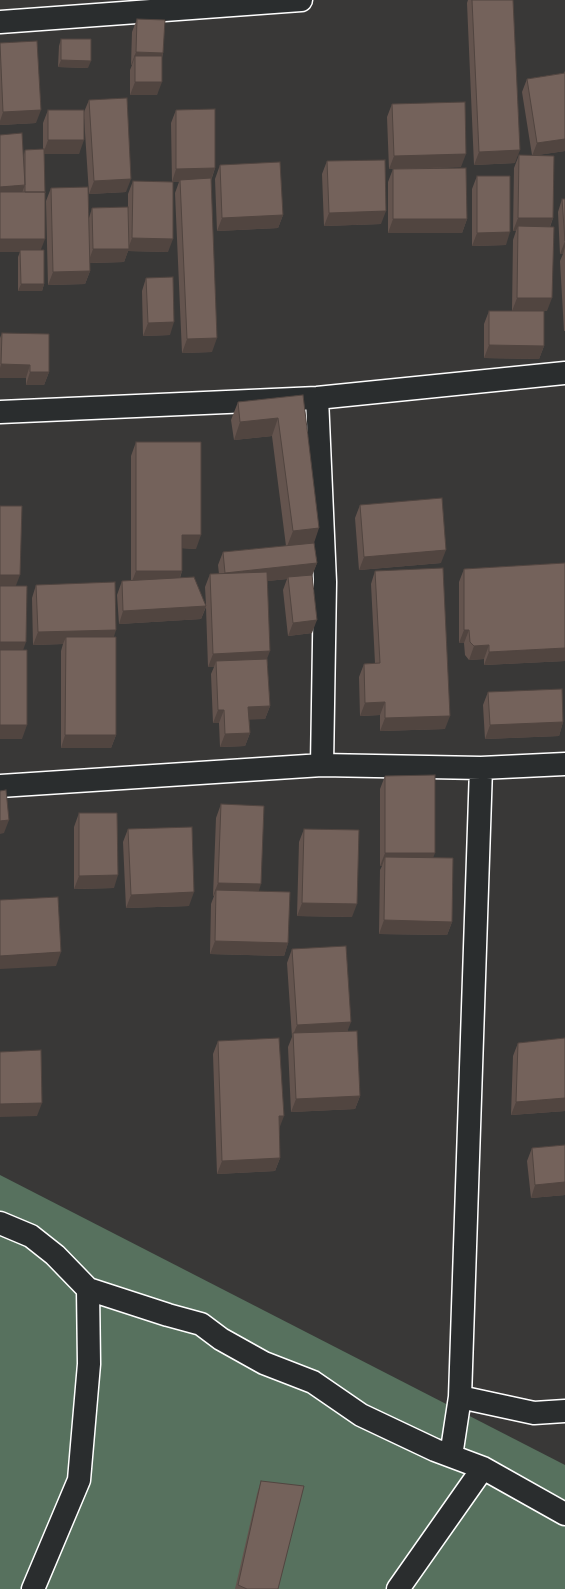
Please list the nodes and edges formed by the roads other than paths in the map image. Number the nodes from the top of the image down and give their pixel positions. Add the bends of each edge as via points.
1 (301, 0) edge
2 (233, 3) edge
3 (0, 22) edge
4 (565, 372) edge
5 (317, 398) junction
6 (0, 412) edge
7 (565, 764) edge
8 (322, 765) junction
9 (481, 768) junction
10 (0, 786) edge
11 (0, 1223) edge
12 (88, 1289) junction
13 (460, 1397) junction
14 (565, 1411) edge
15 (451, 1456) junction
16 (483, 1468) junction
17 (565, 1514) edge
18 (32, 1589) edge
19 (398, 1589) edge

1 - 2 street
2 - 3 street
4 - 5 street
5 - 6 street
5 - 8 street via 325,582
7 - 9 street
8 - 9 street
8 - 10 street
9 - 13 street
11 - 12 street via 31,1236 55,1255
12 - 15 street via 201,1324 221,1339 264,1363 313,1382 361,1415
12 - 18 street via 89,1364 80,1480
13 - 14 street via 534,1413
13 - 15 street
15 - 16 street
16 - 17 street
16 - 19 street

